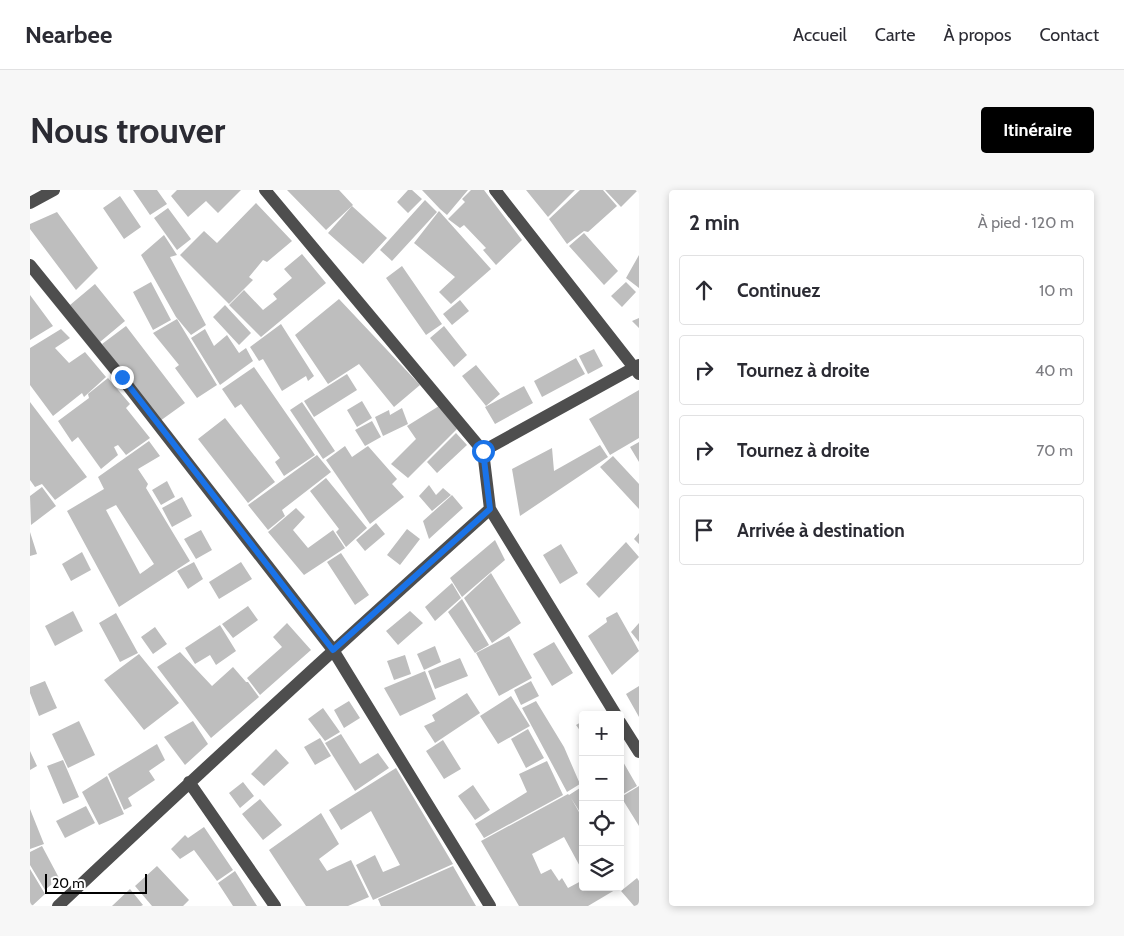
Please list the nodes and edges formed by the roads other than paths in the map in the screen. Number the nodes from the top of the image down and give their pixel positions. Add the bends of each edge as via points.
1 (54, 190) edge
2 (265, 190) edge
3 (495, 190) edge
4 (30, 203) edge
5 (30, 265) edge
6 (638, 369) edge
7 (483, 451) junction
8 (490, 509) junction
9 (333, 650) junction
10 (614, 711) edge
11 (624, 728) edge
12 (639, 752) edge
13 (190, 782) junction
14 (58, 906) edge
15 (275, 906) edge
16 (490, 906) edge

1 - 4 street
2 - 7 street
3 - 6 street
5 - 9 street via 122,377
6 - 7 street
7 - 8 street
8 - 9 street
8 - 10 street
9 - 13 street
9 - 16 street
11 - 12 street
13 - 14 street
13 - 15 street

